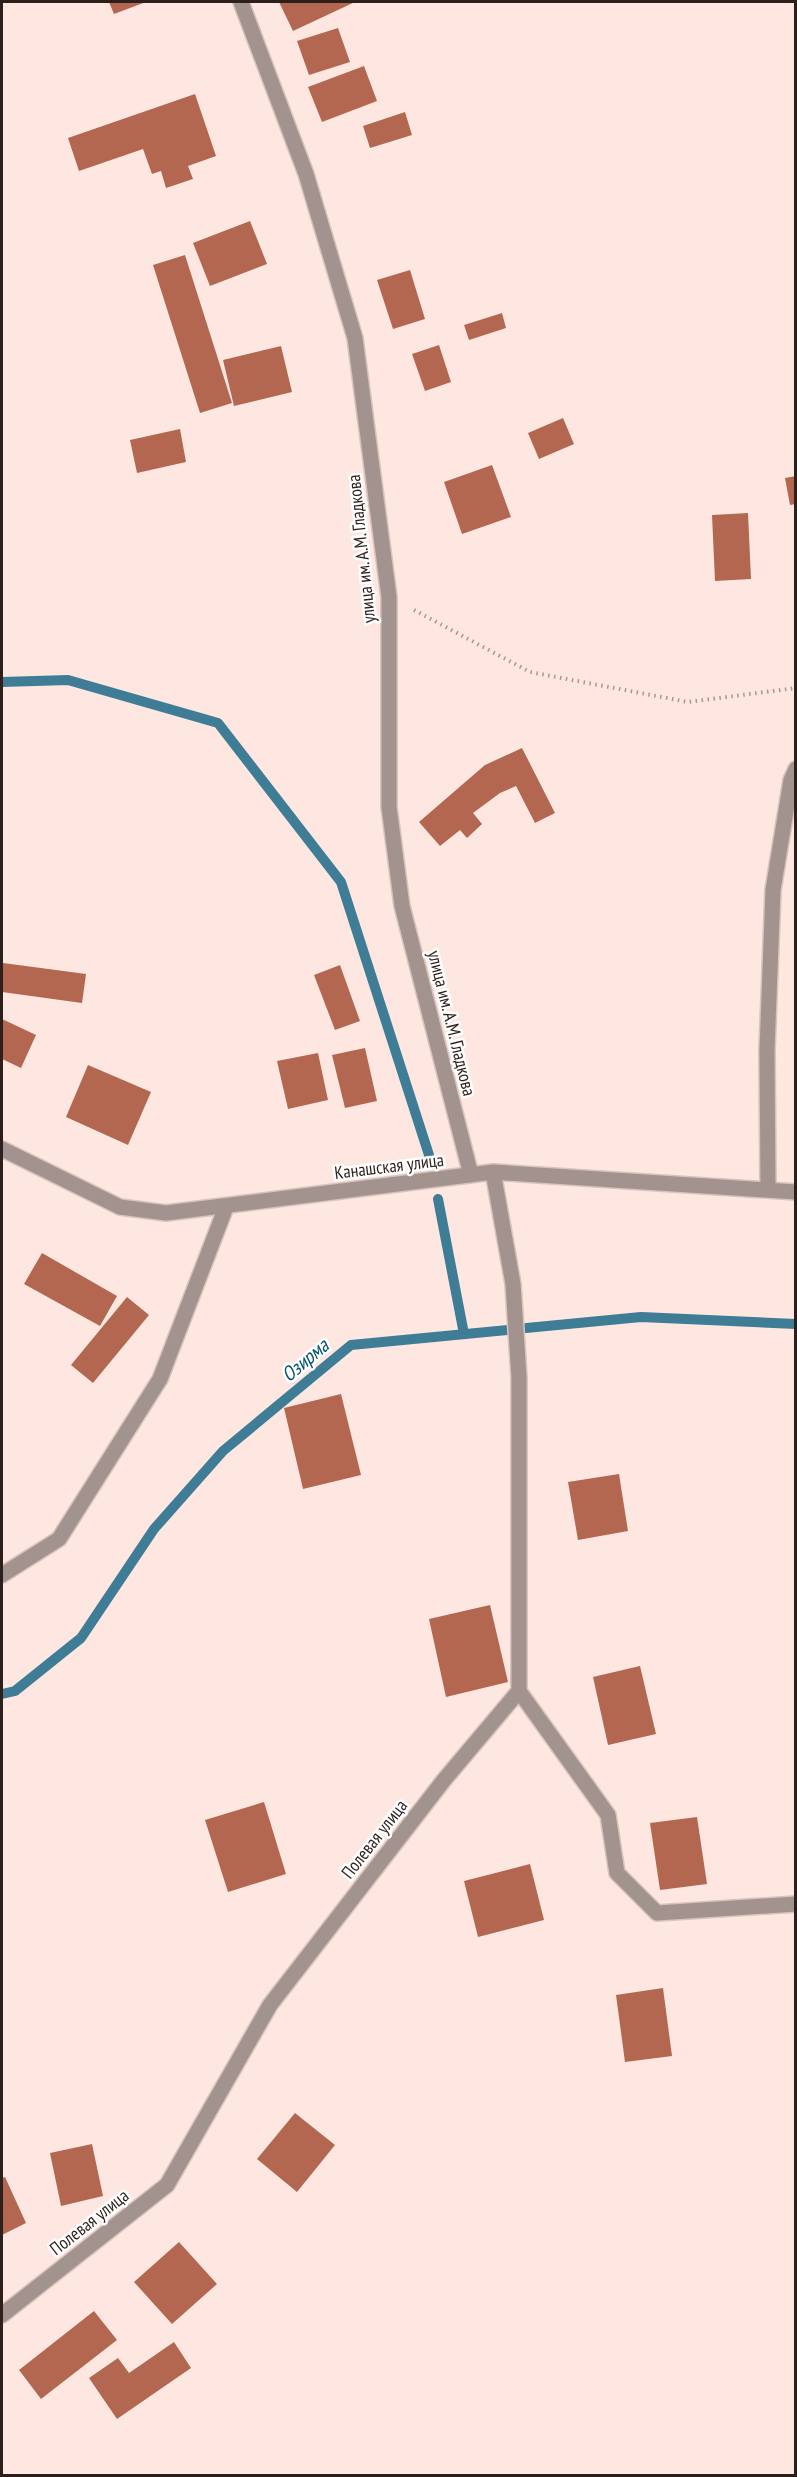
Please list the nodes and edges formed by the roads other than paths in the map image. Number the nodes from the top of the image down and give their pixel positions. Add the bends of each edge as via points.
1 (241, 2) edge
2 (795, 770) edge
3 (2, 1149) edge
4 (493, 1172) junction
5 (471, 1175) junction
6 (768, 1190) junction
7 (795, 1192) edge
8 (226, 1207) junction
9 (2, 1575) edge
10 (519, 1691) junction
11 (795, 1904) edge
12 (2, 2315) edge

1 - 5 street, улица им. А.М. Гладкова via 306,174 355,338 390,597 389,807 402,906
2 - 6 street via 773,890 767,1050
3 - 8 street, Канашская улица via 120,1207 166,1213
4 - 5 street, Канашская улица
4 - 6 street, Канашская улица
4 - 10 street via 513,1284 519,1377
5 - 8 street, Канашская улица
6 - 7 street, Канашская улица
8 - 9 street via 160,1379 59,1539
10 - 11 street via 608,1815 617,1873 657,1912
10 - 12 street, Полевая улица via 444,1780 270,2005 167,2185

